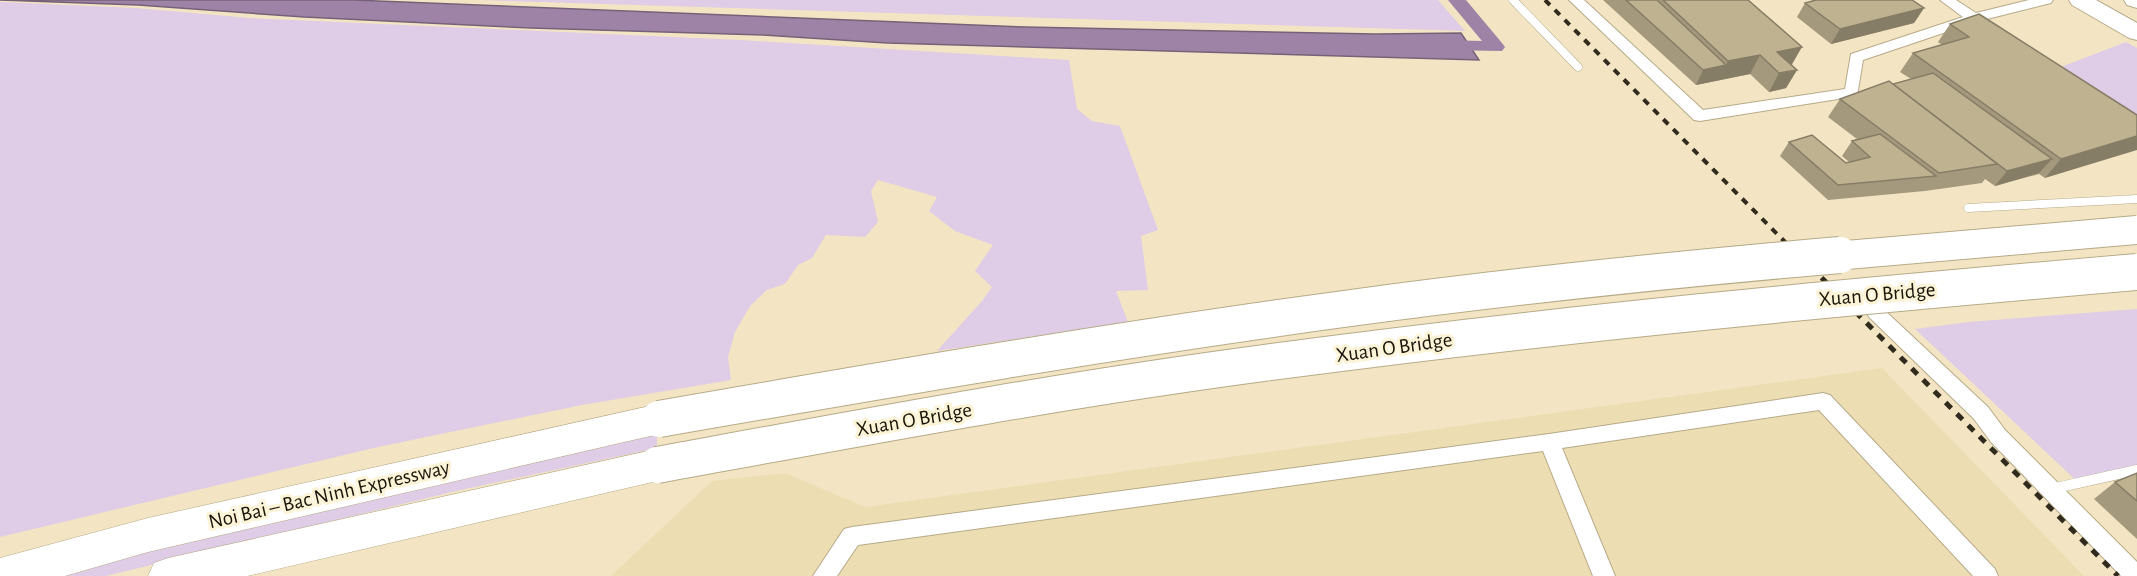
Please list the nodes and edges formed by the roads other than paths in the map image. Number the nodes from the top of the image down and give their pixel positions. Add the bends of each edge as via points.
1 (1513, 0) edge
2 (1576, 0) edge
3 (1947, 0) edge
4 (2046, 0) edge
5 (2080, 0) edge
6 (1974, 18) junction
7 (2137, 33) edge
8 (1578, 67) dead end
9 (2137, 199) edge
10 (1968, 208) dead end
11 (2137, 230) edge
12 (2137, 272) edge
13 (1875, 312) dead end
14 (659, 419) joint
15 (1549, 442) junction
16 (657, 465) joint
17 (2137, 470) edge
18 (2051, 489) junction
19 (0, 576) edge
20 (168, 576) edge
21 (824, 576) edge
22 (1604, 576) edge
23 (1987, 576) edge
24 (2136, 576) edge

1 - 8 lane
2 - 6 street via 1700,116 1852,93 1856,57
3 - 6 street
4 - 6 street
5 - 7 main road
9 - 10 lane
11 - 14 highway, Xuan O Bridge, bridge via 1856,253 1453,294 1129,339
12 - 16 highway, Xuan O Bridge, bridge via 1783,302 1458,338 1137,381
13 - 18 street via 1981,413 1998,436
14 - 19 highway, Noi Bai – Bac Ninh Expressway via 148,535
15 - 21 street via 852,536
15 - 22 street
15 - 23 street via 1823,401
16 - 20 highway, Noi Bai – Bac Ninh Expressway
17 - 18 lane
18 - 24 street

